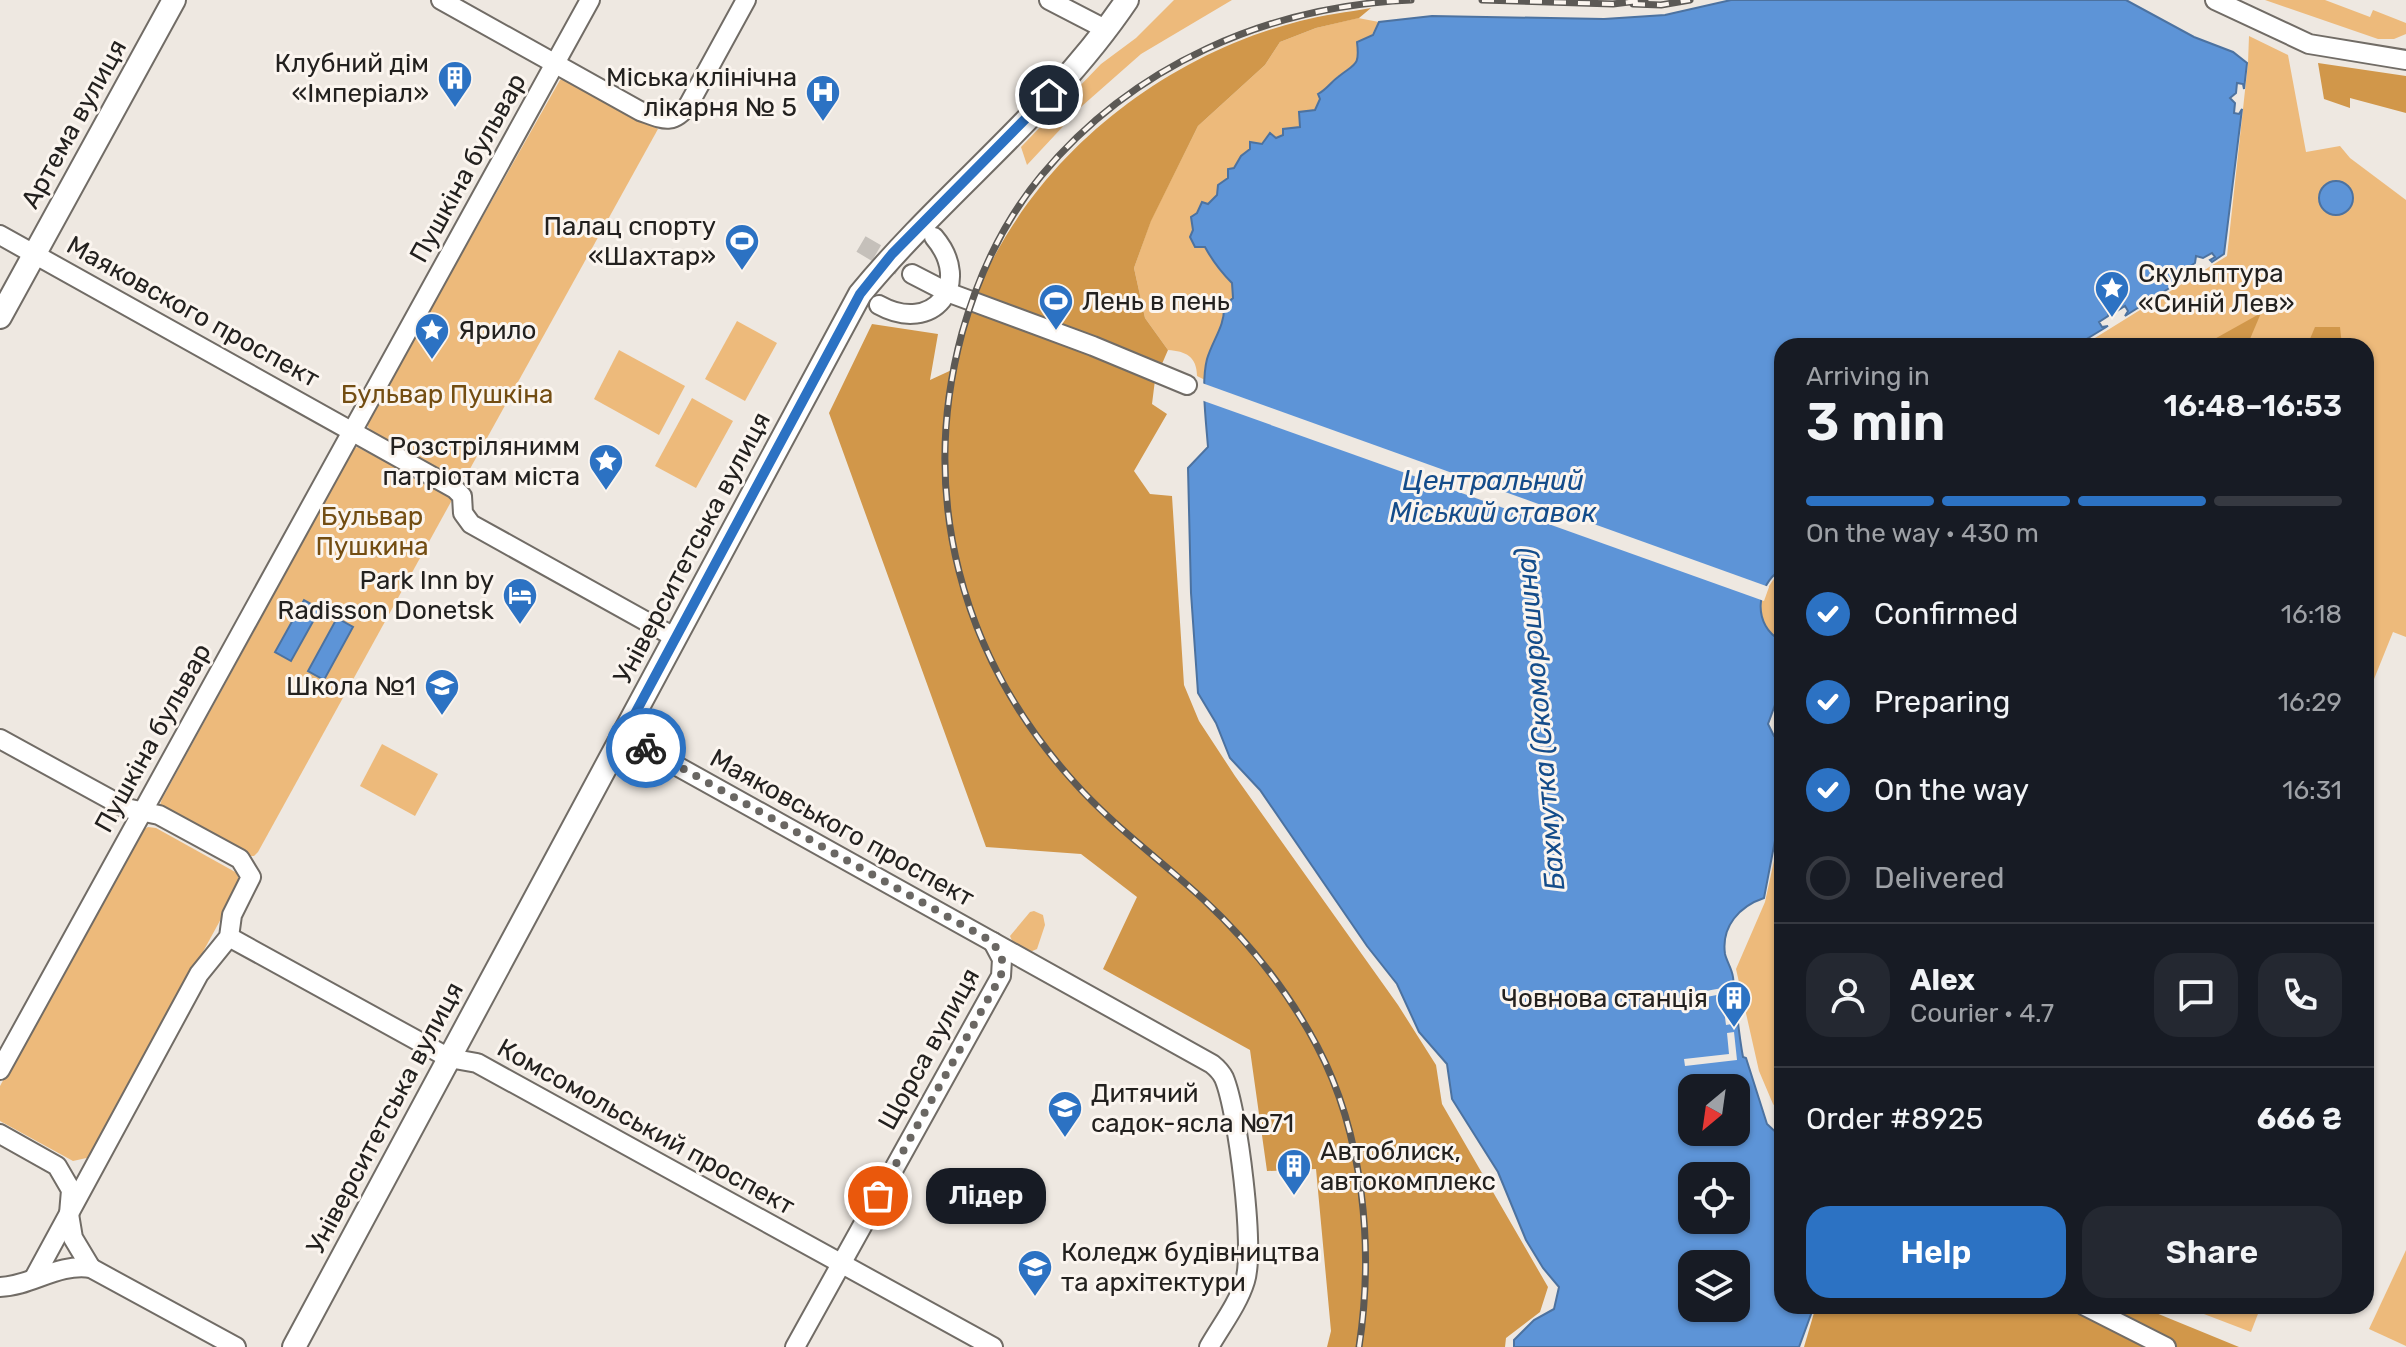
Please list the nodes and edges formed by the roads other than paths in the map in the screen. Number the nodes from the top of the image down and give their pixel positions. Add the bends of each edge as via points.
1 (174, 0) edge
2 (441, 0) edge
3 (590, 0) edge
4 (746, 0) edge
5 (1049, 0) edge
6 (1127, 0) edge
7 (2215, 0) edge
8 (1107, 30) junction
9 (2406, 60) edge
10 (555, 63) junction
11 (0, 235) edge
12 (934, 237) dead end
13 (35, 253) junction
14 (912, 274) tunnel mouth
15 (947, 292) junction
16 (879, 305) dead end
17 (0, 317) edge
18 (1187, 385) dead end
19 (351, 431) junction
20 (676, 638) junction
21 (623, 736) junction
22 (0, 739) edge
23 (142, 811) junction
24 (229, 937) junction
25 (993, 942) junction
26 (1029, 962) junction
27 (1001, 976) junction
28 (449, 1058) junction
29 (0, 1070) edge
30 (0, 1134) edge
31 (69, 1214) junction
32 (840, 1264) junction
33 (91, 1268) junction
34 (34, 1278) junction
35 (0, 1287) edge
36 (2101, 1314) edge
37 (236, 1347) edge
38 (294, 1347) edge
39 (795, 1347) edge
40 (993, 1347) edge
41 (1209, 1347) edge
42 (2166, 1347) edge

1 - 13 main road, Артема вулиця
2 - 10 street
3 - 10 street, Пушкіна бульвар
4 - 10 street via 689,104 674,119 640,111
5 - 8 street
6 - 8 main road, Університетська вулиця
7 - 9 street via 2309,44
8 - 20 main road, Університетська вулиця via 860,294
10 - 19 street, Пушкіна бульвар
11 - 13 street, Маяковского проспект
12 - 15 street via 948,255
13 - 17 main road, Артема вулиця
13 - 19 street, Маяковского проспект
14 - 15 street
15 - 16 street via 926,311 912,314
15 - 18 street
19 - 20 street, Маяковского проспект via 455,489 471,524
19 - 23 street, Пушкіна бульвар
20 - 21 main road, Університетська вулиця
21 - 25 street, Маяковського проспект
21 - 28 main road, Університетська вулиця
22 - 23 street via 126,808
23 - 24 street via 240,859 251,877 232,915
23 - 29 street, Пушкіна бульвар
24 - 28 street, Комсомольський проспект
24 - 31 street via 199,974
25 - 26 street, Маяковського проспект
25 - 27 street, Щорса вулиця via 1002,959
26 - 27 street via 1011,965
26 - 41 street, Маяковського проспект via 1212,1064 1225,1080 1237,1134 1247,1271
27 - 32 street, Щорса вулиця
28 - 32 street, Комсомольський проспект via 477,1063
28 - 38 main road, Університетська вулиця
30 - 31 street via 57,1166 71,1190
31 - 33 street via 73,1238
31 - 34 street
32 - 39 street, Щорса вулиця
32 - 40 street, Комсомольський проспект
33 - 34 street via 70,1267
33 - 37 street
34 - 35 street
36 - 42 street

